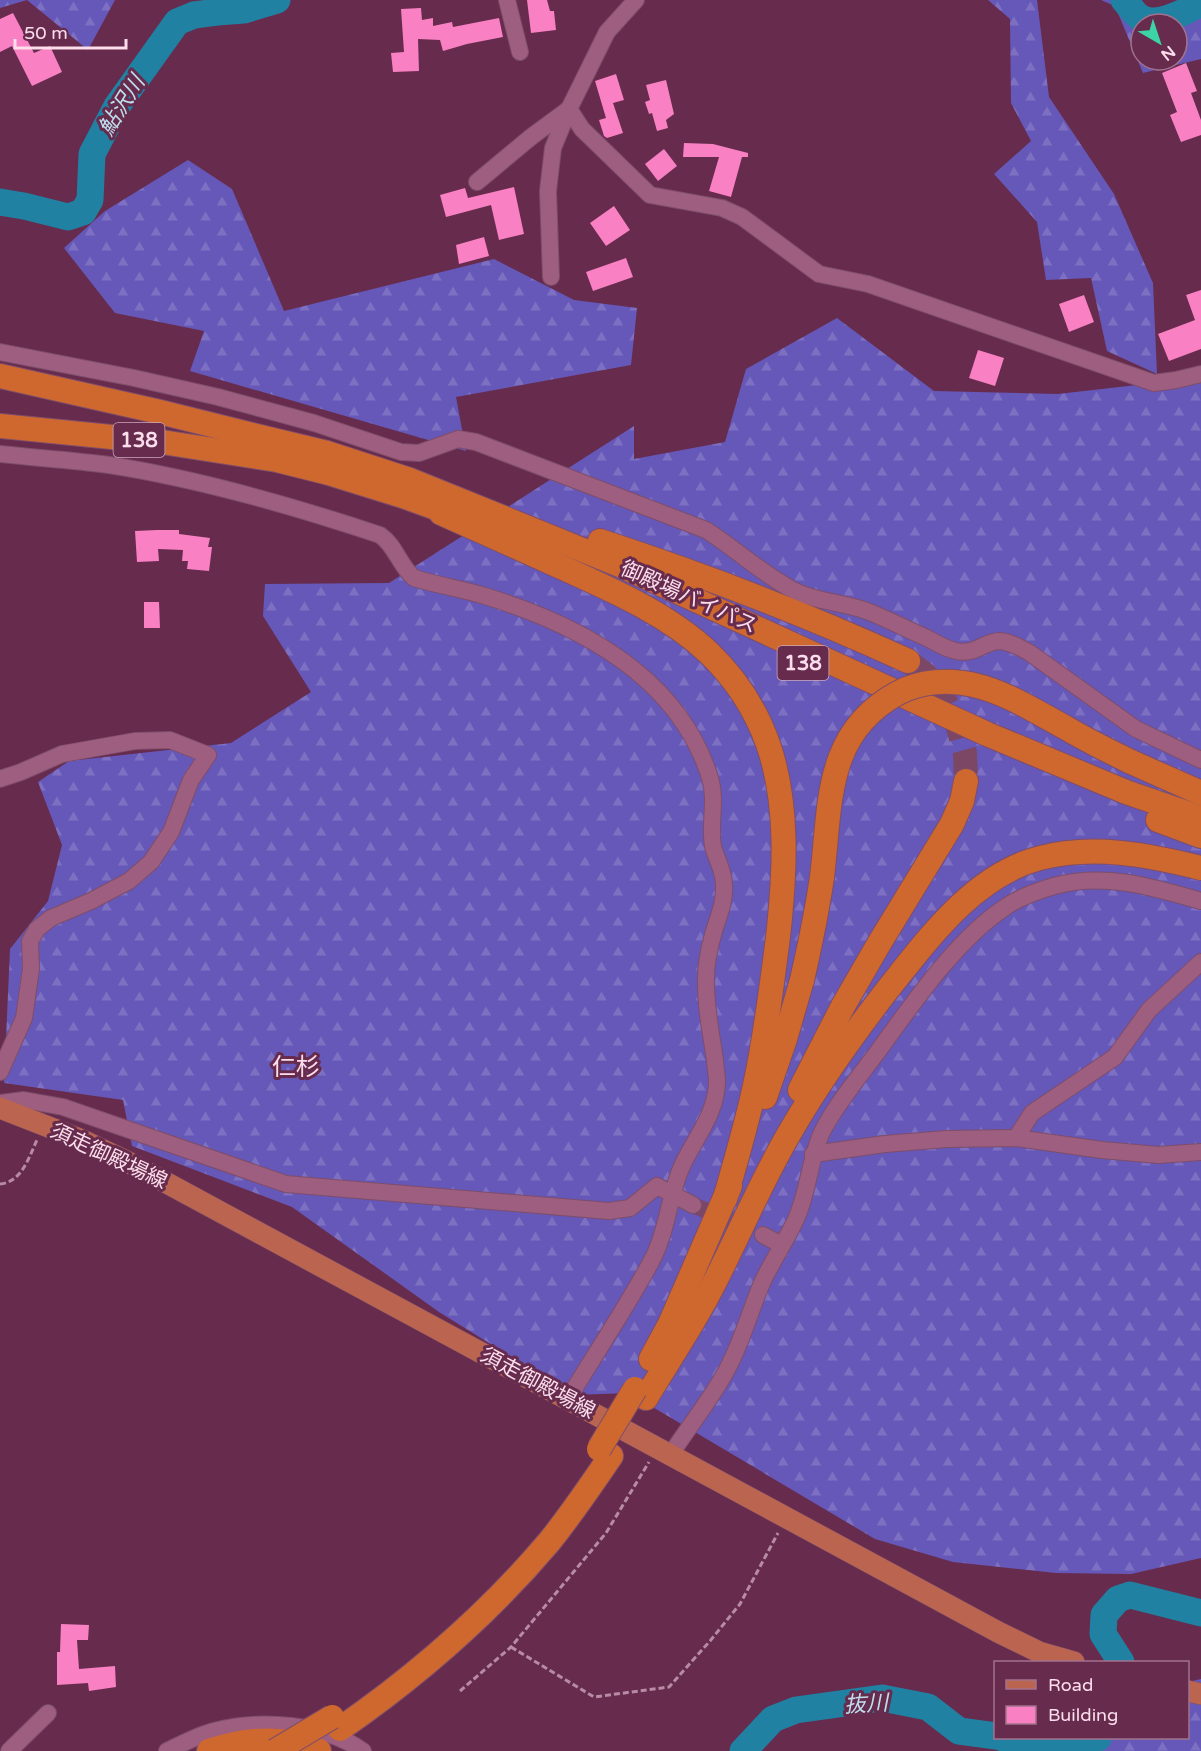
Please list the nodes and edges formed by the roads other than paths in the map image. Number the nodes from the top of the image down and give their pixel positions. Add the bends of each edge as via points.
1 (507, 0) edge
2 (636, 0) edge
3 (520, 52) dead end
4 (569, 109) junction
5 (477, 182) dead end
6 (551, 277) dead end
7 (0, 352) edge
8 (1201, 374) edge
9 (0, 376) edge
10 (0, 426) edge
11 (273, 449) junction
12 (0, 454) edge
13 (406, 488) junction
14 (908, 661) tunnel mouth
15 (1201, 760) edge
16 (0, 779) edge
17 (966, 781) tunnel mouth
18 (1201, 793) edge
19 (1201, 818) edge
20 (1201, 836) edge
21 (1201, 868) edge
22 (1201, 901) edge
23 (1201, 962) edge
24 (0, 1072) edge
25 (0, 1106) edge
26 (1016, 1138) junction
27 (1201, 1152) edge
28 (813, 1154) junction
29 (672, 1194) junction
30 (725, 1199) junction
31 (693, 1205) tunnel mouth
32 (763, 1235) tunnel mouth
33 (782, 1245) junction
34 (684, 1333) junction
35 (640, 1394) junction
36 (568, 1399) junction
37 (664, 1451) junction
38 (1070, 1661) edge
39 (48, 1713) dead end
40 (336, 1723) junction
41 (15, 1746) edge
42 (167, 1751) edge
43 (209, 1751) edge
44 (275, 1751) edge
45 (303, 1751) edge
46 (319, 1751) edge
47 (363, 1751) edge

1 - 3 street
2 - 4 street via 607,32
4 - 5 street
4 - 6 street via 553,148 548,191
4 - 8 street via 582,129 650,195 722,208 742,217 819,274 868,284 1154,383
7 - 15 street via 218,398 314,423 401,452 419,453 458,439 476,442 706,530 768,575 813,599 869,611 956,651 973,651 999,641 1017,645 1136,729
9 - 11 highway, 138 via 148,409
10 - 11 highway, 138
11 - 13 highway, 御殿場バイパス / 138 via 327,453
12 - 29 street via 156,474 260,499 380,535 388,540 405,571 414,578 486,596 560,624 627,663 662,695 702,754 712,782 713,846 724,882 724,900 713,933 706,978 717,1081 714,1100
13 - 14 highway via 640,555
13 - 19 highway, 御殿場バイパス / 138 via 622,566 987,734 1126,792
13 - 20 highway, 御殿場バイパス / 138 via 799,661 981,747
13 - 30 highway via 611,590 676,628 708,652 733,679 768,743 777,777 782,825 781,909 756,1082
16 - 24 street via 62,754 135,741 170,740 208,755 191,780 171,832 151,862 129,881 51,918 37,929 30,941 31,969 24,1018
17 - 34 highway via 952,824 843,1006
18 - 30 highway, bridge via 1129,761 997,692 972,684 924,684 885,700 867,715 840,756 815,923 802,980 763,1102
21 - 34 highway via 1128,853 1083,851 1039,858 1006,872 975,893 941,925 909,964 822,1080 792,1128 708,1294
22 - 28 street via 1105,880 1056,885 1006,907 964,942 900,1021 853,1084
23 - 26 street via 1149,1010 1114,1057 1032,1113
25 - 29 street via 24,1100 63,1107 286,1184 609,1211 630,1208 657,1186
25 - 36 main road, 須走御殿場線 via 128,1162
26 - 27 street via 1158,1155
26 - 28 street via 946,1139
28 - 33 street via 797,1218
29 - 31 street
29 - 36 street via 651,1261
30 - 35 highway
32 - 33 street
33 - 37 street via 762,1282 724,1375
34 - 35 highway
35 - 40 highway via 605,1453 506,1569 471,1605
36 - 37 main road, 須走御殿場線
37 - 38 main road, 須走御殿場線 via 998,1632 1039,1652
39 - 41 street
40 - 44 highway, bridge
40 - 45 highway
42 - 47 street via 214,1731 297,1725
43 - 46 highway via 252,1740 303,1744

